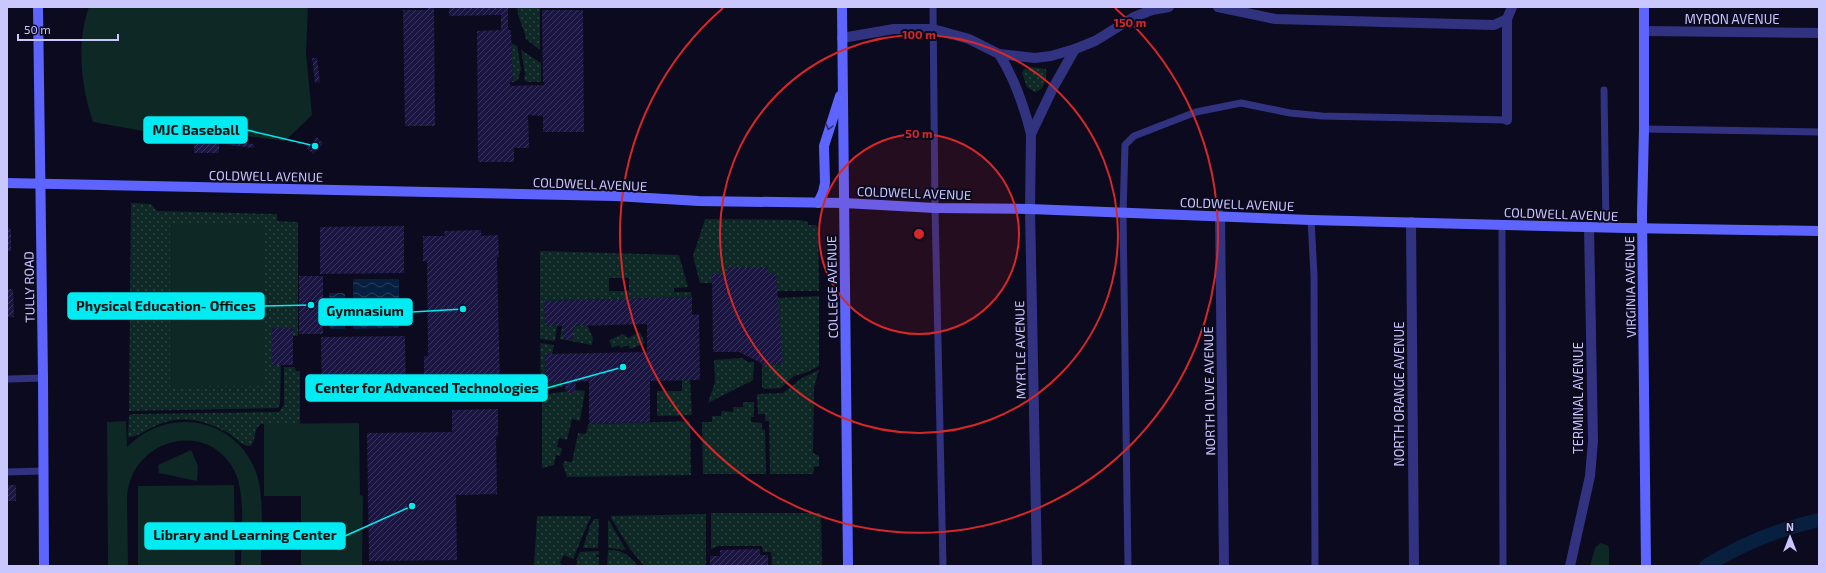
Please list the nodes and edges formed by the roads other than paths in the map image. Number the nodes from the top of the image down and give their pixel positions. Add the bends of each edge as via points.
1 (38, 7) edge
2 (842, 7) edge
3 (934, 7) edge
4 (1169, 7) edge
5 (1218, 7) edge
6 (1644, 7) edge
7 (1512, 8) edge
8 (1239, 9) edge
9 (1507, 20) junction
10 (934, 29) junction
11 (1644, 31) junction
12 (1819, 33) edge
13 (842, 38) junction
14 (1075, 49) junction
15 (999, 54) junction
16 (842, 90) junction
17 (1604, 90) dead end
18 (1506, 120) joint
19 (1644, 129) junction
20 (1819, 132) edge
21 (1032, 134) junction
22 (7, 183) edge
23 (40, 184) junction
24 (818, 203) junction
25 (844, 203) junction
26 (935, 208) junction
27 (1030, 209) junction
28 (1123, 214) junction
29 (1220, 216) junction
30 (1311, 220) junction
31 (1411, 222) junction
32 (1502, 225) junction
33 (1589, 227) junction
34 (1606, 228) junction
35 (1643, 228) junction
36 (1819, 231) edge
37 (9, 378) dead end
38 (43, 378) junction
39 (44, 471) junction
40 (7, 472) edge
41 (44, 566) edge
42 (848, 566) edge
43 (943, 566) edge
44 (1037, 566) edge
45 (1128, 566) edge
46 (1224, 566) edge
47 (1315, 566) edge
48 (1414, 566) edge
49 (1503, 566) edge
50 (1570, 566) edge
51 (1646, 566) edge

1 - 23 street, TULLY ROAD
2 - 13 street, COLLEGE AVENUE
3 - 10 lane
4 - 14 street via 1134,17 1095,41
5 - 8 street
6 - 11 street, VIRGINIA AVENUE
7 - 9 street
8 - 9 street via 1275,19 1494,25
9 - 18 street
10 - 13 street via 894,29
10 - 15 street via 969,39
10 - 26 lane
11 - 12 street, MYRON AVENUE
11 - 19 street, VIRGINIA AVENUE
13 - 16 street, COLLEGE AVENUE
14 - 15 street via 1035,58
14 - 21 street, MYRTLE AVENUE via 1053,88
15 - 21 street, MYRTLE AVENUE via 1010,72
16 -> 24 street via 824,146 824,183
16 - 25 street, COLLEGE AVENUE
17 - 34 lane
18 - 28 lane via 1322,116 1290,113 1241,103 1196,112 1134,136 1125,145
19 - 20 lane
19 - 35 street, VIRGINIA AVENUE
21 - 27 street, MYRTLE AVENUE
22 - 23 street, COLDWELL AVENUE
23 - 24 street, COLDWELL AVENUE
23 - 38 street, TULLY ROAD
24 - 25 street, COLDWELL AVENUE
25 - 26 street, COLDWELL AVENUE
25 - 42 street, COLLEGE AVENUE
26 - 27 street, COLDWELL AVENUE
26 - 43 lane
27 - 28 street, COLDWELL AVENUE
27 - 44 street, MYRTLE AVENUE
28 - 29 street, COLDWELL AVENUE
28 - 45 lane
29 - 30 street, COLDWELL AVENUE
29 - 46 street, NORTH OLIVE AVENUE
30 - 31 street, COLDWELL AVENUE
30 - 47 lane via 1314,275
31 - 32 street, COLDWELL AVENUE
31 - 48 street, NORTH ORANGE AVENUE
32 - 33 street, COLDWELL AVENUE
32 - 49 lane
33 - 34 street, COLDWELL AVENUE
33 - 50 street, TERMINAL AVENUE via 1593,441 1588,484
34 - 35 street, COLDWELL AVENUE
35 - 36 street, COLDWELL AVENUE
35 - 51 street, VIRGINIA AVENUE
37 - 38 lane
38 - 39 street, TULLY ROAD
39 - 40 lane
39 - 41 street, TULLY ROAD

